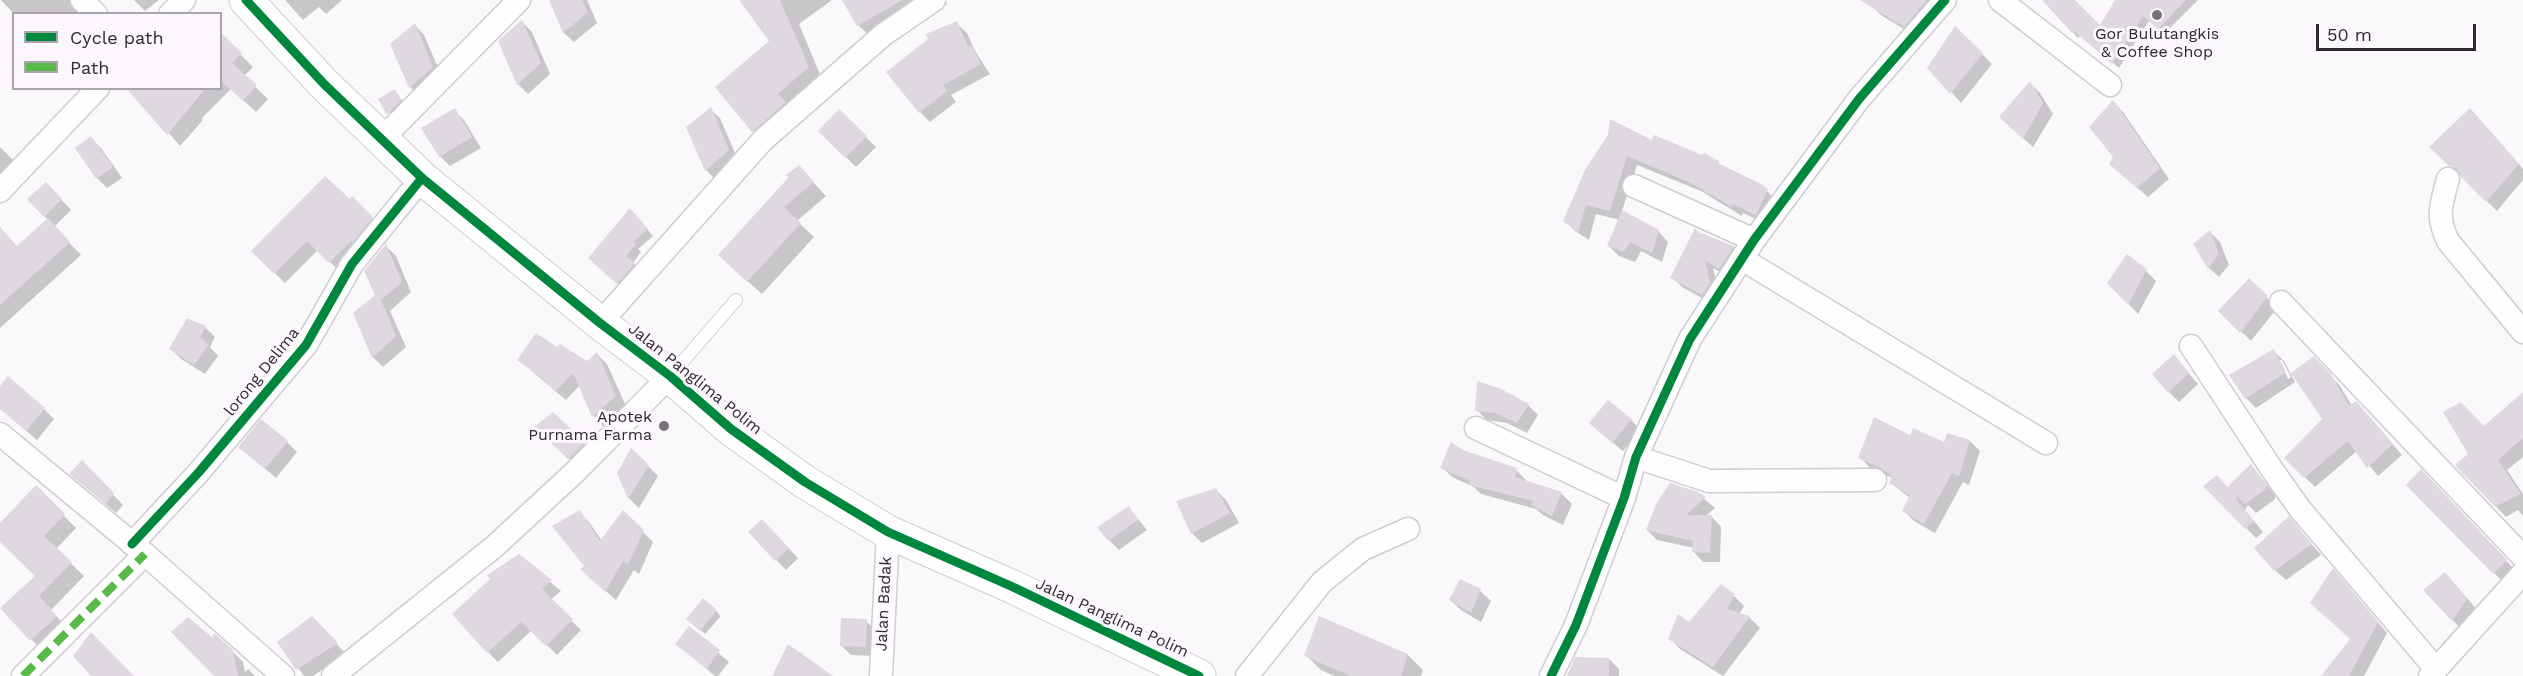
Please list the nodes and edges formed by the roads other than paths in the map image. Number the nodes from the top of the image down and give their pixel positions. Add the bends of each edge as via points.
1 (82, 0) edge
2 (184, 0) edge
3 (246, 0) edge
4 (519, 0) edge
5 (933, 0) edge
6 (1945, 0) edge
7 (2000, 0) edge
8 (94, 12) edge
9 (172, 12) edge
10 (2110, 85) dead end
11 (96, 90) edge
12 (381, 140) junction
13 (422, 178) junction
14 (2448, 179) dead end
15 (1634, 186) dead end
16 (0, 191) edge
17 (1754, 240) junction
18 (1742, 259) junction
19 (736, 300) dead end
20 (2281, 302) dead end
21 (600, 323) junction
22 (2523, 332) edge
23 (2191, 345) dead end
24 (670, 376) junction
25 (1476, 428) dead end
26 (0, 434) edge
27 (2046, 443) dead end
28 (1636, 457) junction
29 (1875, 480) dead end
30 (1624, 498) junction
31 (1408, 529) dead end
32 (888, 532) junction
33 (138, 549) junction
34 (2523, 557) edge
35 (2523, 573) edge
36 (2433, 672) edge
37 (23, 676) edge
38 (283, 676) edge
39 (333, 676) edge
40 (881, 676) edge
41 (1199, 676) edge
42 (1247, 676) edge
43 (1551, 676) edge

1 - 8 street
2 - 9 street
3 - 12 street, Jalan Panglima Polim
4 - 12 street
5 - 21 street via 883,35 763,140
6 - 17 street via 1859,99
7 - 10 street
11 - 16 street
12 - 13 street, Jalan Panglima Polim
13 - 21 street, Jalan Panglima Polim
13 - 33 street, lorong Delima via 352,264 306,345
14 - 22 street via 2439,211 2448,241
15 - 17 street
17 - 18 street
18 - 27 street
18 - 28 street via 1690,339
19 - 24 lane
20 - 34 street
21 - 24 street, Jalan Panglima Polim
23 - 36 street via 2272,471
24 - 32 street, Jalan Panglima Polim via 768,456
24 - 39 street via 495,546
25 - 30 street
26 - 33 street
28 - 29 street via 1709,481
28 - 30 street
30 - 43 street via 1576,625
31 - 42 street via 1363,549 1322,582
32 - 40 street, Jalan Badak
32 - 41 street, Jalan Panglima Polim
33 - 37 street, lorong Delima
33 - 38 street
35 - 36 street

